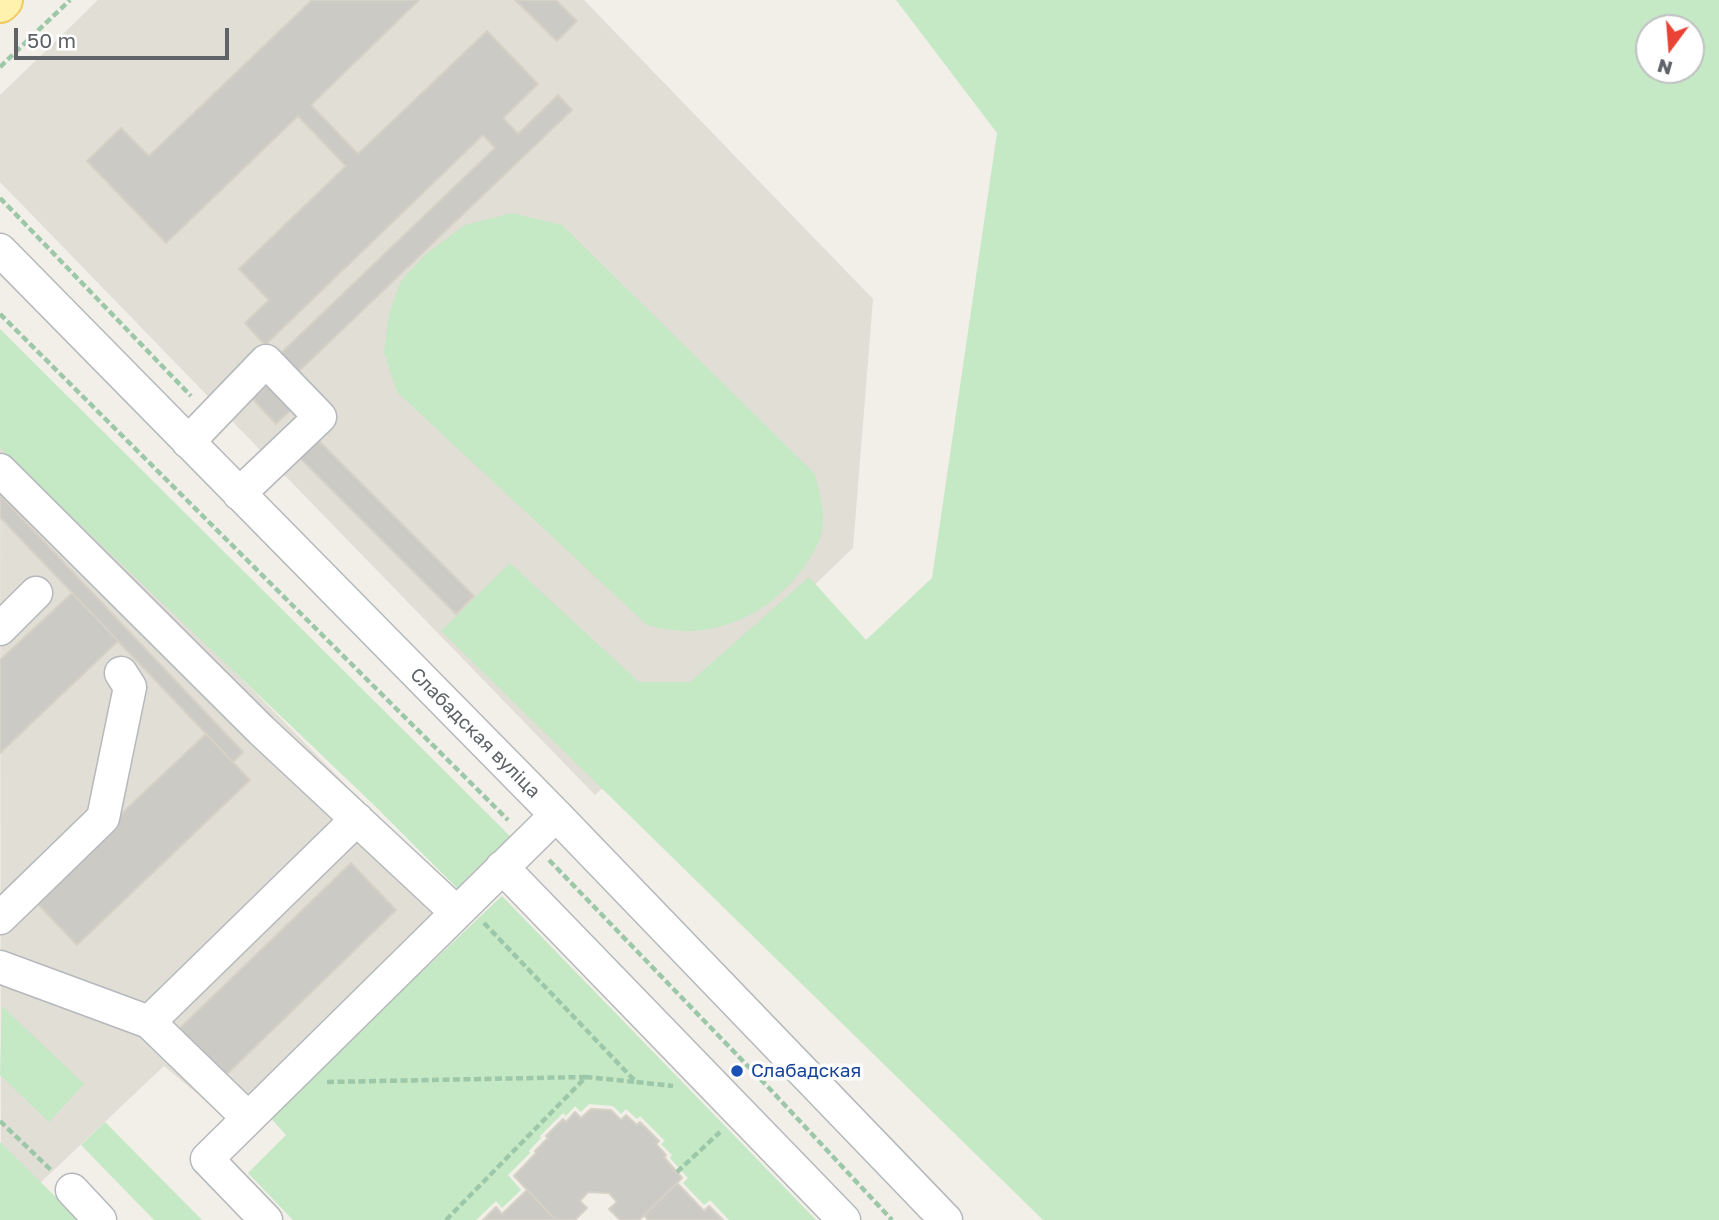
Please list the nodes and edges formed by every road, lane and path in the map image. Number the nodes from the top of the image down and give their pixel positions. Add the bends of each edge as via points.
1 (70, 0) edge
2 (0, 67) edge
3 (0, 250) edge
4 (0, 314) edge
5 (188, 442) junction
6 (0, 470) edge
7 (239, 494) junction
8 (37, 593) dead end
9 (0, 629) edge
10 (121, 673) dead end
11 (556, 815) junction
12 (357, 820) junction
13 (510, 821) dead end
14 (549, 859) dead end
15 (502, 867) junction
16 (460, 908) junction
17 (0, 918) edge
18 (0, 967) edge
19 (149, 1022) junction
20 (586, 1077) junction
21 (636, 1082) junction
22 (284, 1083) junction
23 (674, 1086) dead end
24 (248, 1118) junction
25 (0, 1121) edge
26 (710, 1124) dead end
27 (729, 1124) junction
28 (728, 1143) dead end
29 (677, 1172) dead end
30 (62, 1181) joint
31 (100, 1220) edge
32 (267, 1220) edge
33 (446, 1220) edge
34 (844, 1220) edge
35 (892, 1220) edge
36 (946, 1220) edge

1 - 2 path
3 - 5 street, Слабадская вуліца
4 - 13 path
5 - 7 street, Слабадская вуліца
5 - 7 street via 266,361 320,416
6 - 12 street
7 - 11 street, Слабадская вуліца
8 - 9 street
10 - 17 street via 130,687 103,818
11 - 15 street
11 - 36 street, Слабадская вуліца
12 - 16 street
12 - 19 street
14 - 35 path
15 - 16 street
15 - 27 street
16 - 21 path
16 - 22 street
18 - 19 street
19 - 24 street
20 - 21 path
20 - 22 path
20 - 33 path
21 - 23 path
22 - 24 street
24 - 32 street via 207,1158
25 - 30 path
26 - 27 path
27 - 28 path
27 - 29 path
27 - 34 street
30 - 31 street

